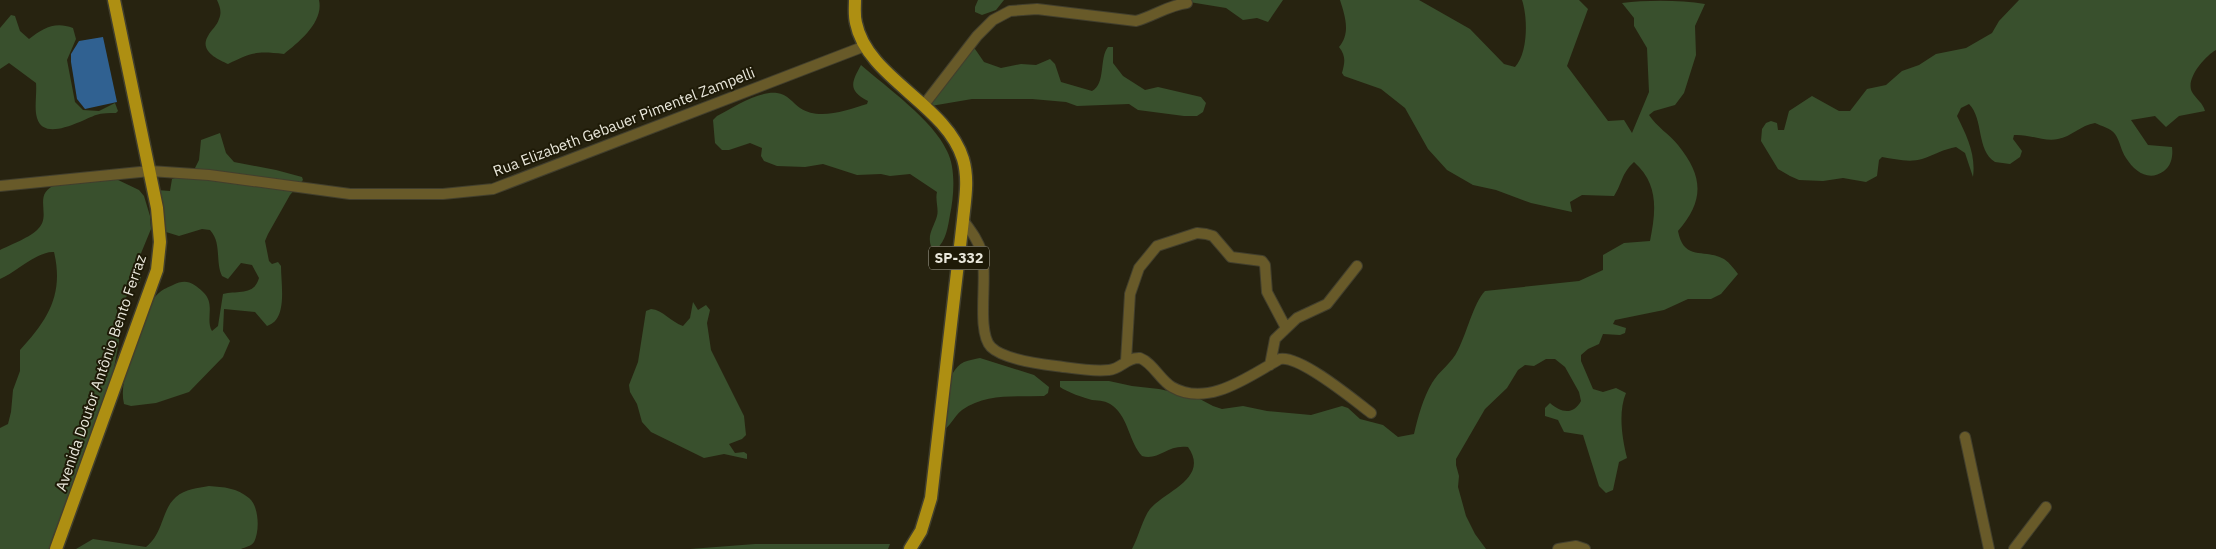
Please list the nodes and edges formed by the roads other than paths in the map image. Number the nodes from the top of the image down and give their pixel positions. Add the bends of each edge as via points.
1 (114, 0) edge
2 (855, 0) edge
3 (1187, 3) dead end
4 (865, 46) junction
5 (923, 106) junction
6 (150, 171) junction
7 (0, 186) edge
8 (963, 220) junction
9 (1358, 266) dead end
10 (1286, 328) junction
11 (1126, 361) junction
12 (1270, 365) junction
13 (1371, 413) dead end
14 (1965, 437) dead end
15 (2046, 506) dead end
16 (56, 549) edge
17 (910, 549) edge
18 (1558, 549) edge
19 (1585, 549) edge
20 (1989, 549) edge
21 (2014, 549) edge

1 - 6 main road, Avenida Doutor Antônio Bento Ferraz
2 - 4 main road, SP-332 via 856,23
3 - 5 street via 1136,21 1037,9 1010,11 993,20 977,36
4 - 5 main road, SP-332
4 - 6 street, Rua Elizabeth Gebauer Pimentel Zampelli via 492,188 443,194 357,195 209,175
5 - 8 main road, SP-332 via 948,131 960,151 966,174
6 - 7 street, Rua Elizabeth Gebauer Pimentel Zampelli
6 - 16 main road, Avenida Doutor Antônio Bento Ferraz via 160,242 157,270
8 - 11 street via 978,241 982,255 984,332 996,351 1055,366 1108,370
8 - 17 main road, SP-332 via 931,498 921,531
9 - 10 street via 1327,304 1297,318
10 - 11 street via 1267,292 1262,261 1231,257 1213,236 1197,233 1157,246 1140,268 1128,303
10 - 12 street via 1276,339
11 - 12 street via 1144,359 1171,386 1197,393 1214,392
12 - 13 street via 1280,359 1294,360
14 - 20 street
15 - 21 street
18 - 19 street via 1572,546

